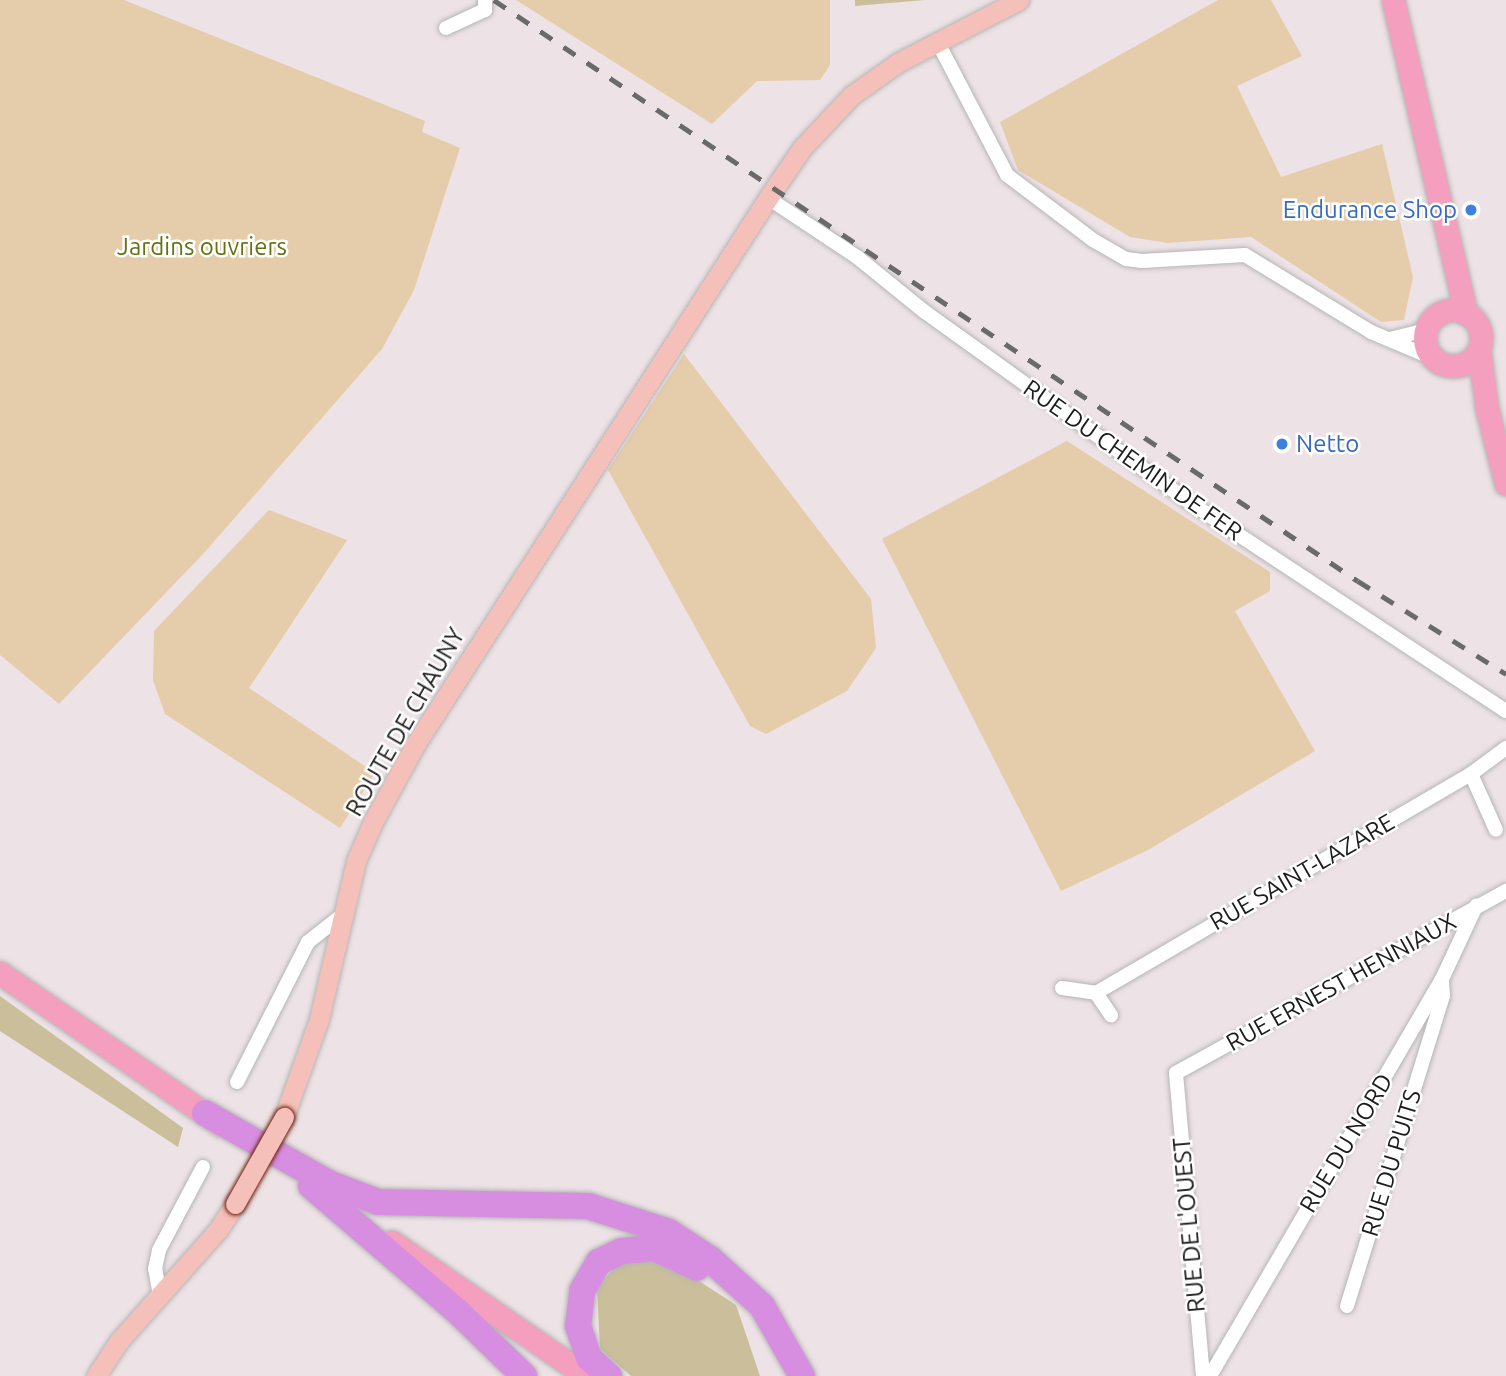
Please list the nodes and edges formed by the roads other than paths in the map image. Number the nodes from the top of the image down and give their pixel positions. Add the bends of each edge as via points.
1 (1019, 0) edge
2 (1394, 0) edge
3 (485, 5) edge
4 (446, 28) dead end
5 (937, 41) junction
6 (771, 192) junction
7 (1448, 233) junction
8 (1442, 312) junction
9 (1466, 314) junction
10 (1426, 330) junction
11 (1388, 339) junction
12 (1479, 350) junction
13 (1433, 358) junction
14 (1458, 366) junction
15 (1487, 410) junction
16 (1506, 484) edge
17 (1506, 711) edge
18 (1506, 748) edge
19 (1471, 774) junction
20 (1496, 830) dead end
21 (1506, 891) edge
22 (1476, 906) junction
23 (341, 916) junction
24 (0, 972) edge
25 (1442, 979) junction
26 (1062, 988) dead end
27 (1096, 993) junction
28 (1111, 1015) dead end
29 (1176, 1073) joint
30 (237, 1082) dead end
31 (205, 1113) junction
32 (203, 1167) dead end
33 (311, 1186) junction
34 (160, 1296) junction
35 (1347, 1307) dead end
36 (100, 1375) edge
37 (524, 1376) edge
38 (586, 1376) edge
39 (609, 1376) edge
40 (785, 1376) edge
41 (802, 1376) edge
42 (1203, 1376) edge
43 (1210, 1376) edge

1 - 5 street, ROUTE DE CHAUNY
2 - 7 main road
3 - 4 street
5 - 6 street, ROUTE DE CHAUNY via 843,103 802,148
5 - 11 street via 1007,175 1093,240 1126,259 1142,261 1231,253 1252,257
6 - 17 street, RUE DU CHEMIN DE FER via 925,312 1189,502
6 - 23 street, ROUTE DE CHAUNY via 415,745 356,860
7 - 8 main road via 1452,276
7 - 9 main road
8 - 9 main road
8 - 10 main road
9 - 12 main road via 1481,333
10 - 11 street
10 - 13 main road via 1426,348
11 - 13 street
12 - 14 main road
12 - 15 main road
13 - 14 main road
14 - 15 main road
15 - 16 main road
18 - 19 street, RUE SAINT-LAZARE
19 - 20 street
19 - 27 street, RUE SAINT-LAZARE
21 - 22 street, RUE ERNEST HENNIAUX
22 - 25 street, RUE DU NORD
22 - 29 street, RUE ERNEST HENNIAUX
23 - 30 street via 309,942
23 - 34 street, ROUTE DE CHAUNY, bridge via 319,1019 284,1117 235,1204
24 - 31 main road
25 - 35 street, RUE DU PUITS via 1443,996
25 - 43 street, RUE DU NORD
26 - 27 street
27 - 28 street
29 - 42 street, RUE DE L'OUEST
31 - 33 main road
31 - 41 highway via 328,1183 378,1202 588,1206 669,1232 710,1259 762,1306
32 - 34 street via 159,1250 155,1269
33 - 37 highway via 458,1312
33 - 38 main road
34 - 36 street, ROUTE DE CHAUNY
39 - 40 highway via 589,1358 580,1338 579,1302 599,1262 638,1248 654,1248 686,1261 724,1288 758,1325

